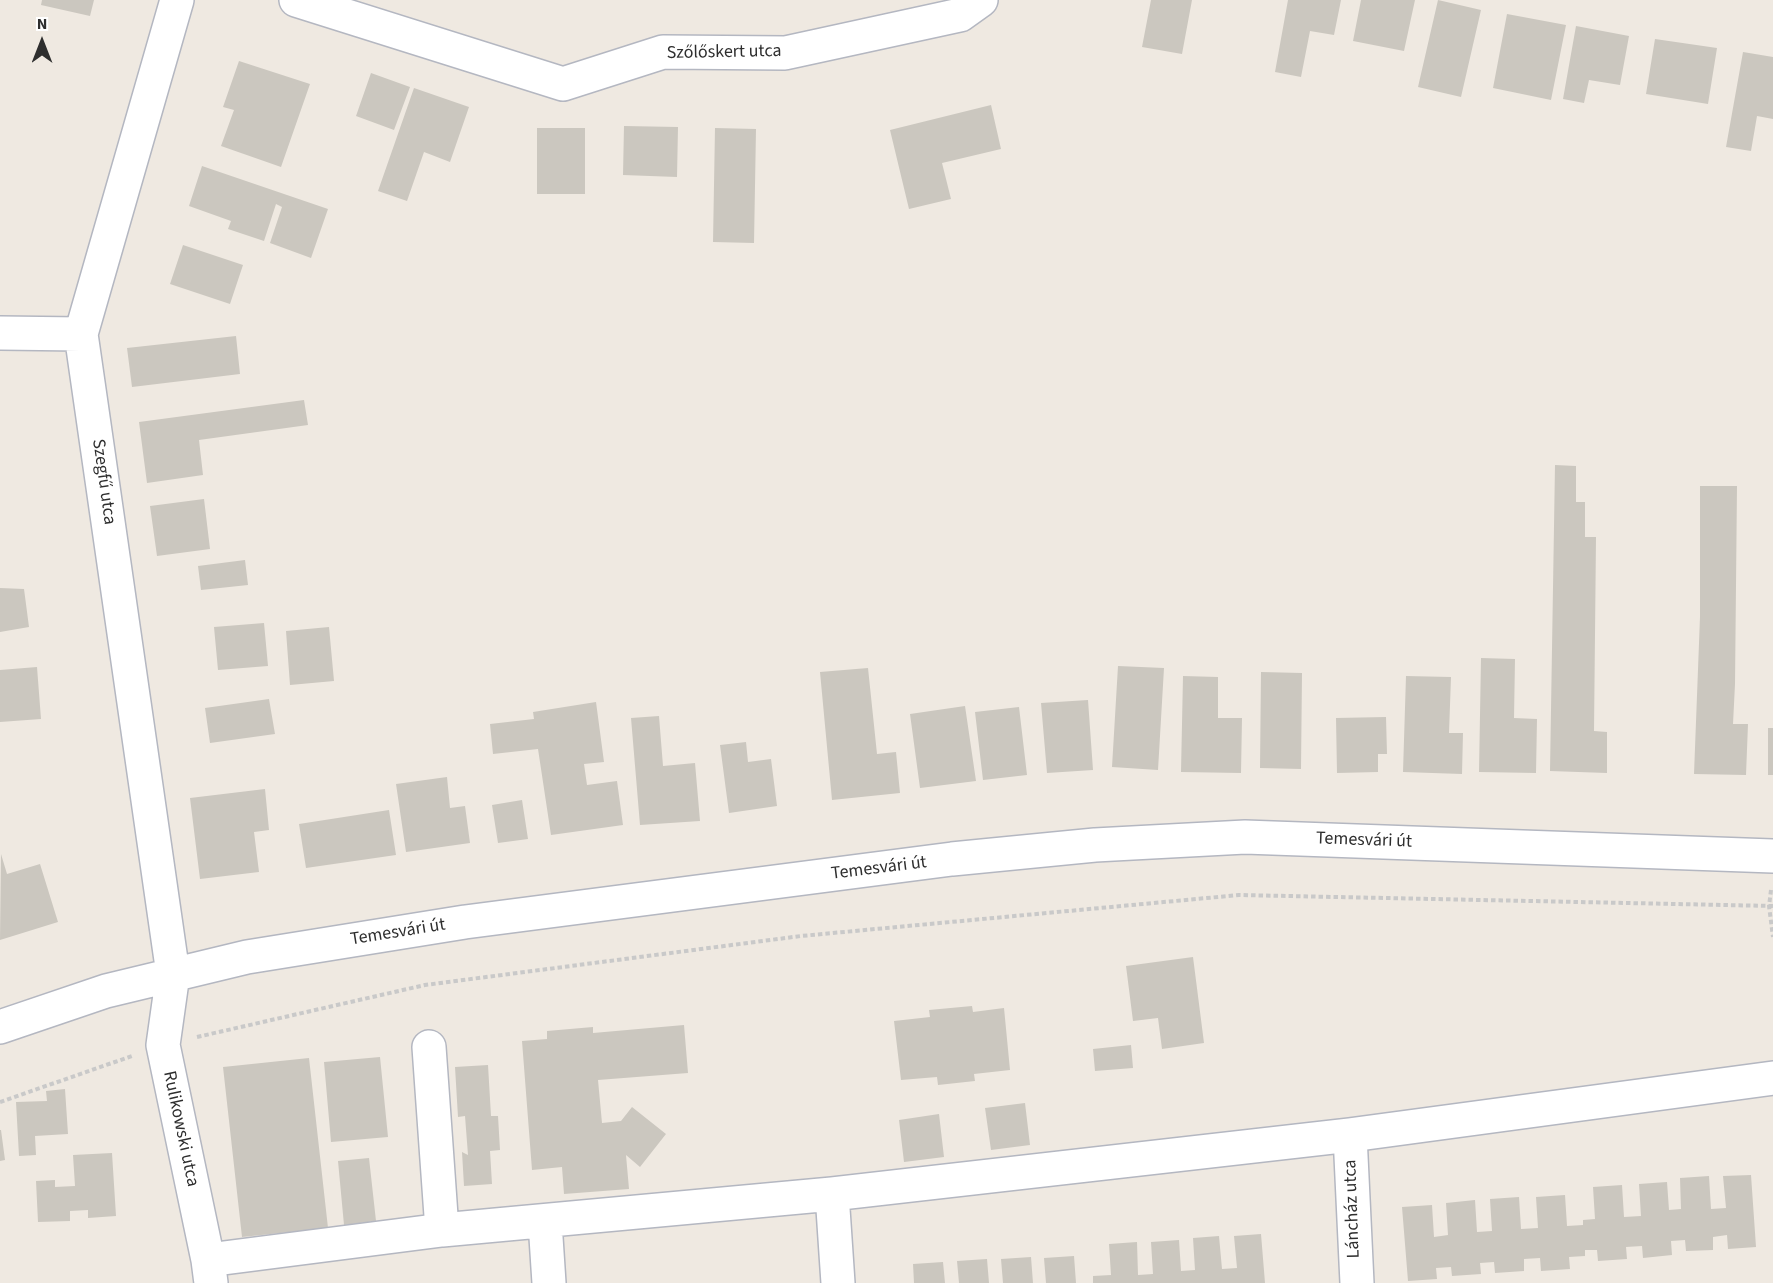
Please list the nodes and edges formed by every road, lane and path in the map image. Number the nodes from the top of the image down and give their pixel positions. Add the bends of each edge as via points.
1 (177, 0) edge
2 (296, 0) edge
3 (981, 0) edge
4 (0, 333) edge
5 (81, 334) junction
6 (1772, 871) edge
7 (1771, 906) edge
8 (1773, 937) edge
9 (173, 974) junction
10 (0, 1027) edge
11 (163, 1045) junction
12 (429, 1047) dead end
13 (1773, 1078) edge
14 (0, 1102) edge
15 (1350, 1135) junction
16 (832, 1194) junction
17 (545, 1222) junction
18 (442, 1230) junction
19 (209, 1271) edge
20 (549, 1283) edge
21 (838, 1283) edge
22 (1357, 1283) edge

1 - 5 street, Szegfű utca
2 - 3 street, Szőlőskert utca via 563,84 663,52 785,53 960,15
4 - 5 street
5 - 9 street, Szegfű utca
6 - 7 path
6 - 9 street, Temesvári út via 1245,837 1095,845 952,859 465,922 247,957
7 - 8 path
7 - 11 path via 1239,895 801,936 425,986
9 - 10 street, Temesvári út via 106,991
9 - 11 street, Rulikowski utca
11 - 14 path
11 - 19 street, Rulikowski utca
12 - 18 street
13 - 15 street
15 - 16 street
15 - 22 street, Láncház utca
16 - 17 street
16 - 21 street
17 - 18 street
17 - 20 street
18 - 19 street

